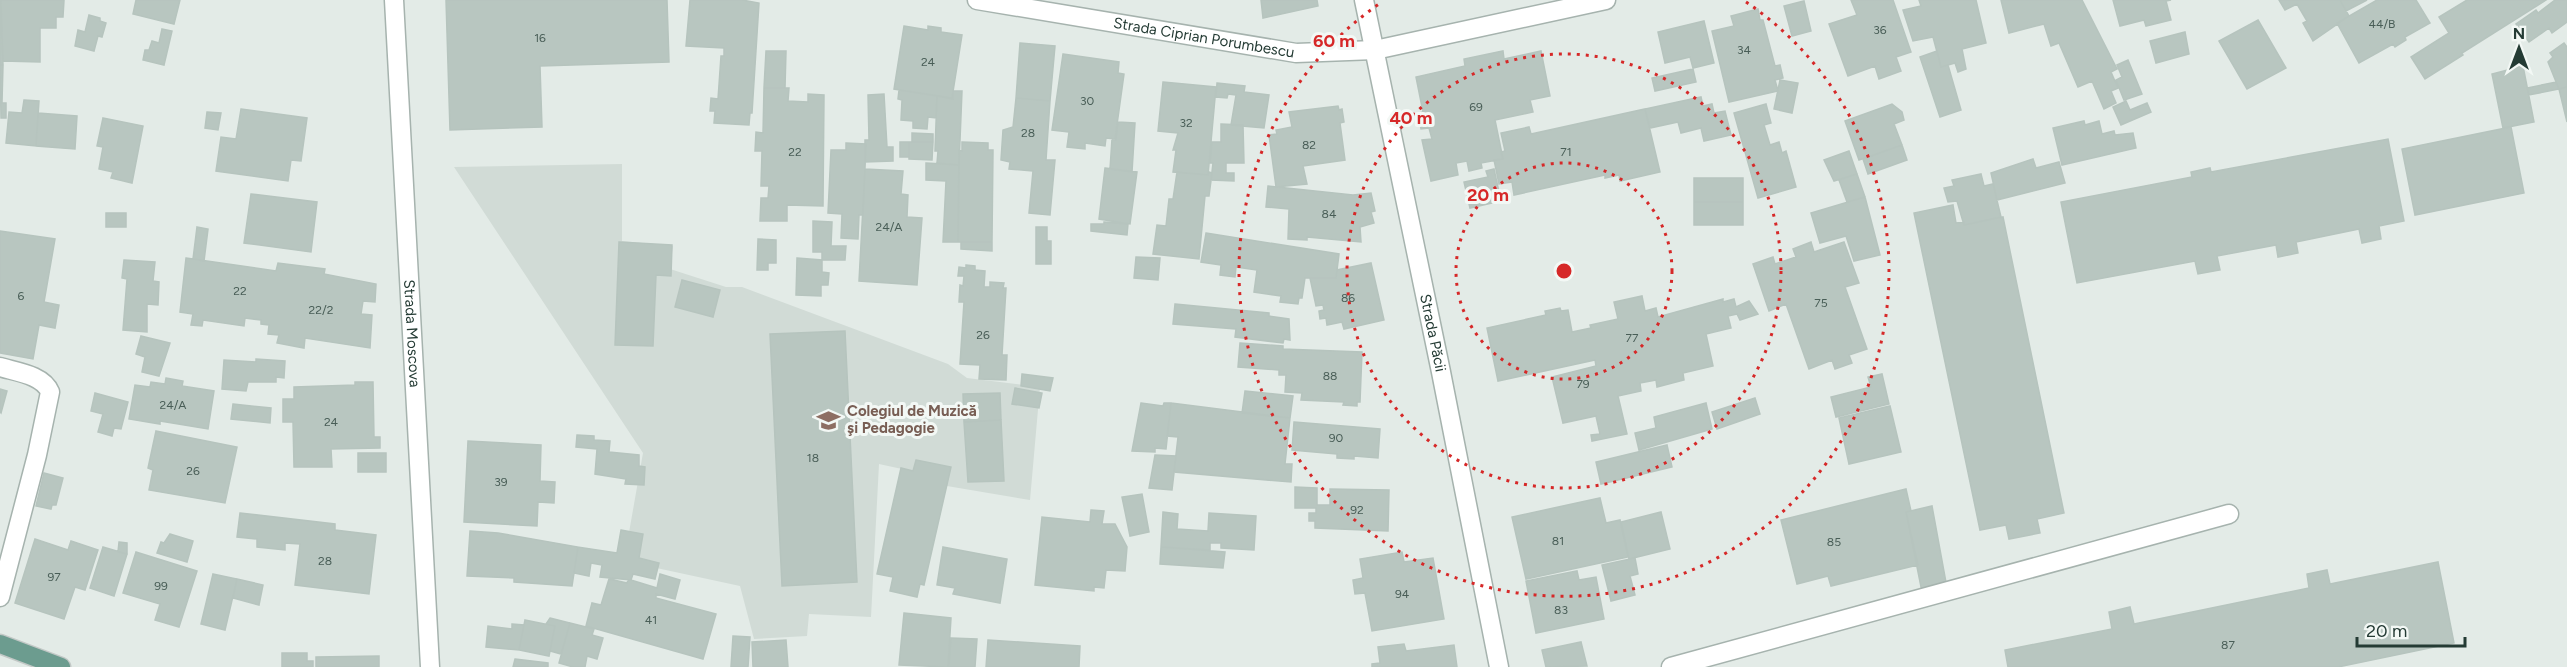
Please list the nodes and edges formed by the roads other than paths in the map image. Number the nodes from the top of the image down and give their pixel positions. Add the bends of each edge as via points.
1 (394, 0) edge
2 (977, 0) edge
3 (1364, 0) edge
4 (1606, 0) edge
5 (1375, 50) junction
6 (0, 367) edge
7 (2229, 514) dead end
8 (0, 597) edge
9 (0, 644) edge
10 (61, 667) edge
11 (430, 667) edge
12 (1499, 667) edge
13 (1671, 667) edge

1 - 11 street, Strada Moscova
2 - 5 street, Strada Ciprian Porumbescu via 1296,53
3 - 5 street, Strada Păcii
4 - 5 street, Strada Ciprian Porumbescu
5 - 12 street, Strada Păcii
6 - 8 street via 30,375 47,385 50,392 38,455
7 - 13 street
9 - 10 main road

